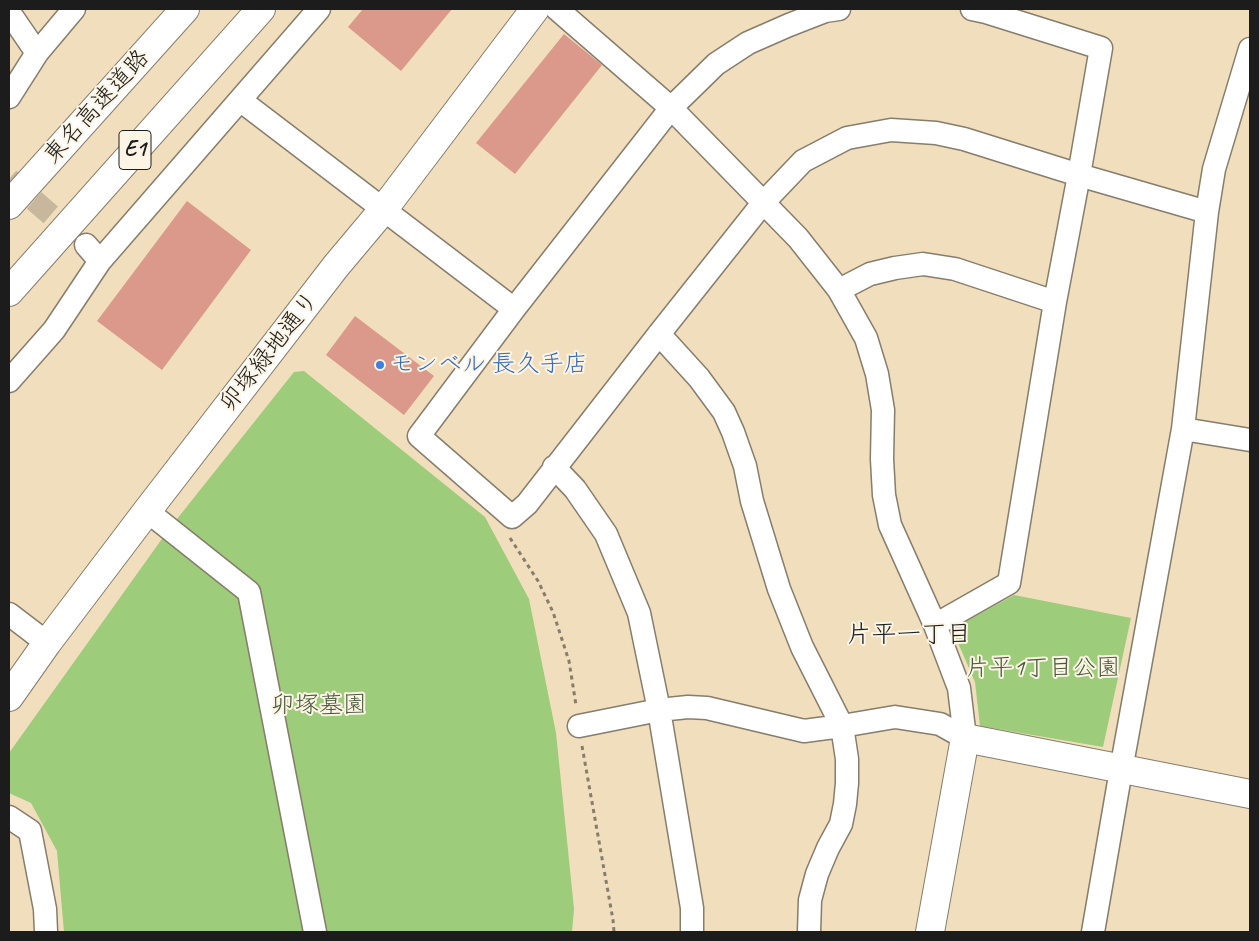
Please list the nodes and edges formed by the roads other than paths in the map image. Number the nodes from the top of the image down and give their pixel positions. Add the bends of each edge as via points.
1 (74, 9) edge
2 (185, 9) edge
3 (261, 9) edge
4 (318, 9) edge
5 (535, 9) edge
6 (557, 9) edge
7 (839, 9) edge
8 (981, 10) edge
9 (9, 12) edge
10 (1250, 49) edge
11 (37, 53) junction
12 (9, 97) edge
13 (240, 100) junction
14 (671, 108) junction
15 (1079, 175) junction
16 (763, 203) junction
17 (9, 205) edge
18 (383, 210) junction
19 (1208, 212) junction
20 (839, 290) junction
21 (9, 292) edge
22 (1055, 302) junction
23 (514, 310) junction
24 (659, 334) junction
25 (9, 381) edge
26 (1182, 429) junction
27 (1250, 440) edge
28 (554, 467) junction
29 (146, 511) junction
30 (9, 614) edge
31 (935, 625) junction
32 (48, 643) junction
33 (9, 697) edge
34 (659, 710) junction
35 (579, 726) dead end
36 (842, 726) junction
37 (966, 738) junction
38 (1121, 770) junction
39 (1250, 794) edge
40 (9, 818) edge
41 (46, 932) edge
42 (315, 932) edge
43 (692, 932) edge
44 (809, 932) edge
45 (930, 932) edge
46 (1094, 932) edge

1 - 11 street
2 - 17 main road, 東名高速道路 / E1
3 - 21 main road, E1
4 - 13 street
5 - 18 main road, 卯塚緑地通り
6 - 14 street
7 - 14 street via 825,11 748,43 716,64
8 - 15 street via 1101,48
9 - 11 street
10 - 19 street via 1214,169
11 - 12 street
13 - 18 street
13 - 25 street via 93,253 54,330
14 - 16 street
14 - 23 street
15 - 16 street via 964,139 936,133 891,130 847,138 803,161
15 - 19 street
15 - 22 street
16 - 20 street via 798,238
16 - 24 street
18 - 23 street
18 - 29 main road, 卯塚緑地通り
19 - 26 street
20 - 22 street via 870,274 923,264 955,269
20 - 31 street via 866,338 877,374 883,410 884,495 890,525
22 - 31 street via 1009,584
23 - 28 street via 419,436 512,517 527,504
24 - 28 street
24 - 36 street via 699,378 724,412 745,466 779,589 802,647
26 - 27 street
26 - 38 street
28 - 34 street via 575,489 606,534 639,613
29 - 32 main road, 卯塚緑地通り
29 - 42 street via 249,592
30 - 32 street
31 - 37 street via 959,688
32 - 33 main road, 卯塚緑地通り
34 - 35 street
34 - 36 street via 707,708 804,731
34 - 43 street via 692,908
36 - 37 street via 895,717 940,724
36 - 44 street via 848,783 845,804 810,900
37 - 38 main road
37 - 45 main road
38 - 39 main road
38 - 46 street
40 - 41 street via 30,831 45,909

